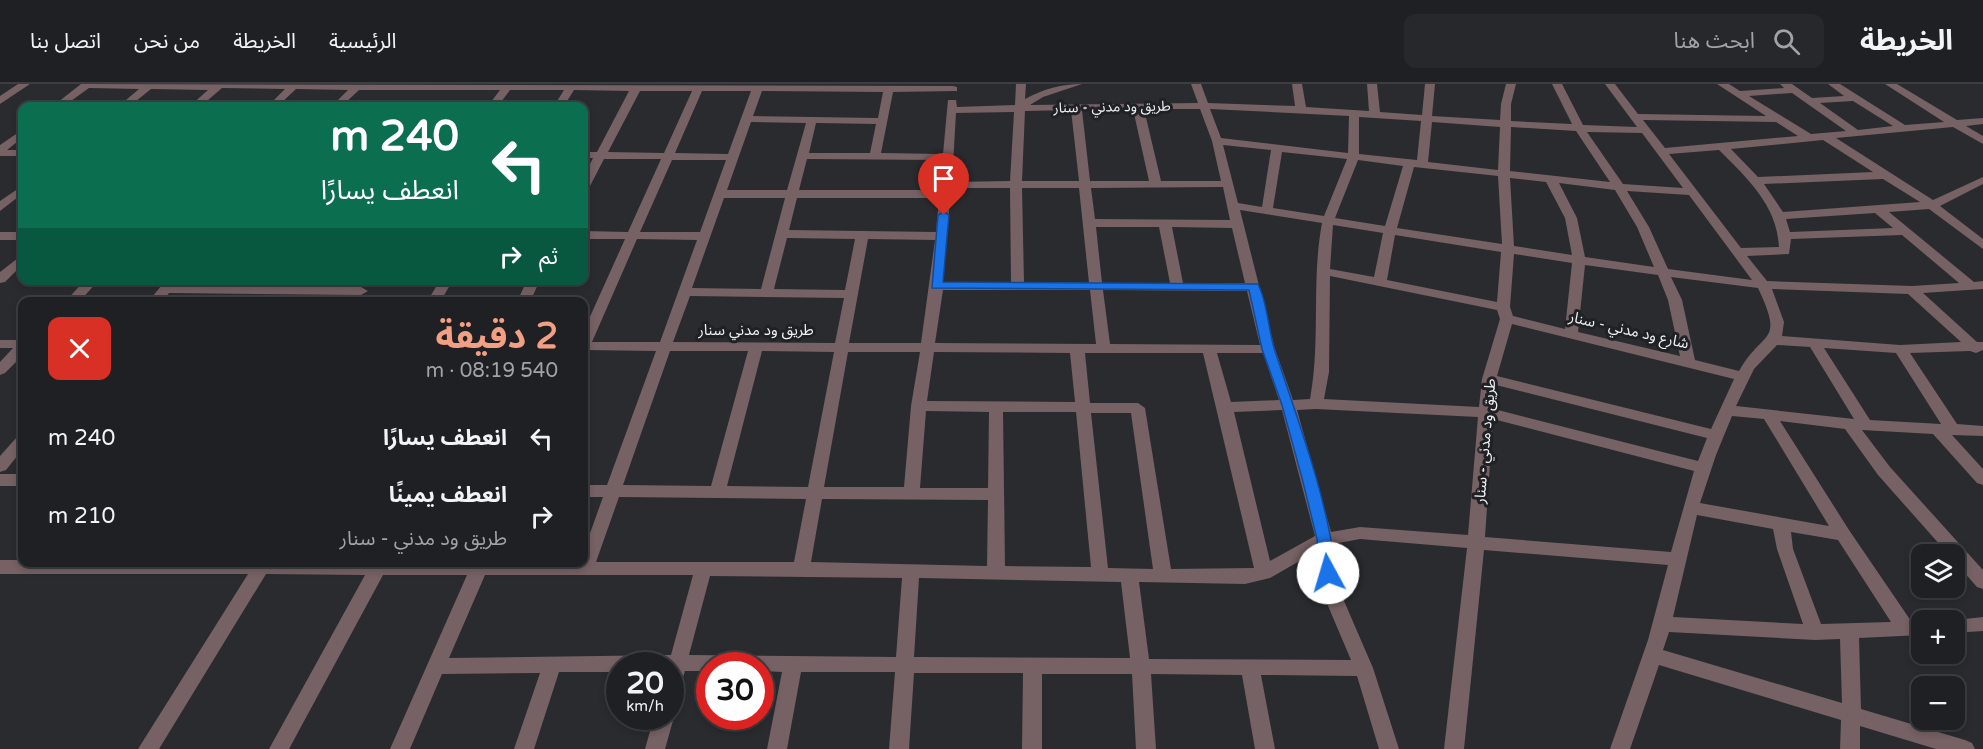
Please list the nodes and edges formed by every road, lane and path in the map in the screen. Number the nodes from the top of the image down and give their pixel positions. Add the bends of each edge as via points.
1 (25, 84) edge
2 (87, 84) edge
3 (1021, 84) edge
4 (1077, 84) edge
5 (1196, 84) edge
6 (1297, 84) edge
7 (1372, 84) edge
8 (1430, 84) edge
9 (1511, 84) edge
10 (1557, 84) edge
11 (1610, 84) edge
12 (1722, 84) edge
13 (1833, 84) edge
14 (1890, 84) edge
15 (150, 85) edge
16 (223, 85) edge
17 (358, 85) edge
18 (573, 85) edge
19 (638, 85) edge
20 (294, 86) junction
21 (508, 86) junction
22 (699, 86) edge
23 (758, 86) edge
24 (822, 86) edge
25 (890, 87) edge
26 (953, 87) edge
27 (1789, 87) edge
28 (1739, 94) junction
29 (1855, 98) junction
30 (0, 101) edge
31 (1810, 101) junction
32 (63, 102) edge
33 (129, 102) edge
34 (200, 102) edge
35 (208, 102) edge
36 (277, 102) edge
37 (341, 102) edge
38 (496, 102) edge
39 (562, 102) edge
40 (1138, 105) junction
41 (1206, 105) junction
42 (1076, 107) junction
43 (1019, 108) junction
44 (952, 110) junction
45 (1301, 110) junction
46 (1354, 114) junction
47 (1375, 115) junction
48 (1634, 117) junction
49 (747, 119) junction
50 (812, 119) junction
51 (1776, 119) junction
52 (1428, 120) junction
53 (883, 121) junction
54 (1983, 121) edge
55 (1955, 124) junction
56 (1508, 125) junction
57 (1579, 128) junction
58 (1904, 129) junction
59 (1643, 130) junction
60 (1857, 134) junction
61 (18, 136) edge
62 (1826, 137) junction
63 (1811, 139) junction
64 (1217, 141) junction
65 (1983, 141) edge
66 (1723, 147) junction
67 (2, 148) edge
68 (1277, 148) junction
69 (18, 152) edge
70 (1660, 152) junction
71 (588, 155) edge
72 (600, 156) junction
73 (668, 156) junction
74 (803, 156) junction
75 (875, 156) junction
76 (734, 157) junction
77 (949, 157) junction
78 (1353, 158) junction
79 (1409, 164) junction
80 (1422, 166) junction
81 (1504, 174) junction
82 (1886, 175) junction
83 (588, 178) edge
84 (1551, 180) junction
85 (1756, 181) junction
86 (1085, 183) junction
87 (1016, 184) junction
88 (1156, 184) junction
89 (1229, 184) junction
90 (1982, 184) edge
91 (1621, 187) junction
92 (946, 189) junction
93 (18, 192) edge
94 (1692, 192) junction
95 (720, 194) junction
96 (792, 195) junction
97 (1932, 205) junction
98 (1235, 206) junction
99 (0, 207) edge
100 (1878, 209) junction
101 (1267, 211) junction
102 (1779, 216) junction
103 (1328, 221) junction
104 (1091, 223) junction
105 (1166, 224) junction
106 (1239, 224) junction
107 (1390, 231) junction
108 (1906, 231) junction
109 (782, 234) junction
110 (588, 235) edge
111 (632, 235) junction
112 (862, 235) junction
113 (0, 236) edge
114 (18, 236) edge
115 (706, 236) junction
116 (942, 236) junction
117 (1784, 236) junction
118 (1983, 245) edge
119 (1508, 248) junction
120 (1738, 252) junction
121 (1579, 260) junction
122 (18, 262) edge
123 (1323, 271) junction
124 (18, 273) edge
125 (1662, 273) junction
126 (0, 279) edge
127 (1380, 282) junction
128 (88, 285) edge
129 (169, 285) edge
130 (247, 285) edge
131 (1018, 285) junction
132 (1763, 285) junction
133 (1976, 285) edge
134 (937, 286) junction
135 (1097, 286) junction
136 (1177, 286) junction
137 (1254, 287) junction
138 (0, 289) edge
139 (1912, 290) junction
140 (361, 291) edge
141 (686, 292) junction
142 (766, 294) junction
143 (852, 294) junction
144 (76, 297) edge
145 (158, 297) edge
146 (1505, 313) junction
147 (1571, 334) junction
148 (588, 336) edge
149 (1775, 340) junction
150 (0, 344) edge
151 (1815, 344) junction
152 (588, 345) edge
153 (18, 346) edge
154 (756, 346) junction
155 (843, 346) junction
156 (666, 347) junction
157 (928, 347) junction
158 (1077, 348) junction
159 (1103, 348) junction
160 (1209, 349) junction
161 (1268, 349) junction
162 (1900, 349) junction
163 (1980, 349) edge
164 (18, 350) edge
165 (1688, 361) junction
166 (0, 370) edge
167 (1742, 376) junction
168 (1489, 379) junction
169 (1316, 404) junction
170 (1288, 405) junction
171 (918, 406) junction
172 (996, 406) junction
173 (1084, 407) junction
174 (1226, 407) junction
175 (1727, 410) junction
176 (1486, 412) junction
177 (1769, 415) junction
178 (1858, 424) junction
179 (1945, 429) junction
180 (1983, 431) edge
181 (1716, 435) junction
182 (18, 446) edge
183 (0, 466) edge
184 (1703, 468) junction
185 (1983, 479) edge
186 (0, 480) edge
187 (18, 480) edge
188 (588, 491) edge
189 (614, 491) junction
190 (718, 491) junction
191 (816, 493) junction
192 (912, 493) junction
193 (997, 494) junction
194 (1693, 508) junction
195 (1781, 524) junction
196 (1843, 535) junction
197 (1324, 539) junction
198 (1476, 541) junction
199 (1678, 559) junction
200 (588, 561) edge
201 (18, 566) edge
202 (0, 567) edge
203 (263, 567) edge
204 (378, 567) edge
205 (446, 567) edge
206 (479, 568) junction
207 (585, 569) joint
208 (801, 569) junction
209 (703, 570) junction
210 (911, 570) junction
211 (996, 571) junction
212 (1264, 573) junction
213 (1100, 574) junction
214 (1129, 574) junction
215 (1163, 574) junction
216 (1983, 582) edge
217 (1662, 624) junction
218 (1911, 624) edge
219 (1983, 624) edge
220 (1965, 625) edge
221 (1911, 628) edge
222 (1850, 631) junction
223 (1815, 632) junction
224 (681, 652) edge
225 (1653, 655) junction
226 (684, 663) edge
227 (552, 664) junction
228 (606, 664) edge
229 (793, 664) junction
230 (1033, 664) junction
231 (905, 665) junction
232 (437, 666) junction
233 (1250, 667) junction
234 (1141, 668) junction
235 (1364, 668) junction
236 (1851, 716) junction
237 (660, 730) edge
238 (148, 749) edge
239 (279, 749) edge
240 (400, 749) edge
241 (524, 749) edge
242 (655, 749) edge
243 (777, 749) edge
244 (899, 749) edge
245 (1032, 749) edge
246 (1146, 749) edge
247 (1265, 749) edge
248 (1389, 749) edge
249 (1454, 749) edge
250 (1620, 749) edge
251 (1850, 749) edge
252 (1965, 749) edge

1 - 30 street
2 - 15 street
2 - 32 street
3 - 43 street
4 - 43 street via 1039,95
5 - 41 street
6 - 45 street
7 - 47 street
8 - 52 street
9 - 56 street, طريق ود مدني - سنار via 1506,104
10 - 57 street
11 - 48 street
12 - 28 street
13 - 29 street
14 - 55 street
15 - 16 street
15 - 33 street
16 - 20 street
16 - 34 street
16 - 35 street
17 - 20 street
17 - 21 street
17 - 37 street
18 - 19 street
18 - 21 street
18 - 39 street
19 - 22 street
19 - 72 street
20 - 36 street
21 - 38 street
22 - 23 street
22 - 73 street
23 - 24 street
23 - 49 street
24 - 25 street
25 - 26 street
25 - 53 street
26 - 44 street
27 - 28 street
27 - 31 street
28 - 51 street
29 - 31 street
29 - 58 street
31 - 60 street
40 - 41 street, طريق ود مدني - سنار
40 - 42 street, طريق ود مدني - سنار
40 - 88 street
41 - 45 street, طريق ود مدني - سنار
41 - 64 street
42 - 43 street, طريق ود مدني - سنار
42 - 86 street
43 - 44 street, طريق ود مدني - سنار
43 - 87 street
44 - 77 street
45 - 46 street, طريق ود مدني - سنار
46 - 47 street, طريق ود مدني - سنار
46 - 78 street
47 - 52 street, طريق ود مدني - سنار
48 - 51 street
48 - 59 street
49 - 50 street
49 - 76 street
50 - 53 street
50 - 74 street
51 - 63 street
52 - 56 street, طريق ود مدني - سنار
52 - 80 street
53 - 75 street
54 - 55 street
55 - 58 street
55 - 65 street
56 - 57 street, طريق ود مدني - سنار
56 - 81 street, طريق ود مدني - سنار
57 - 59 street, طريق ود مدني - سنار
57 - 91 street
58 - 60 street
59 - 70 street
60 - 62 street
61 - 67 street
62 - 63 street
62 - 82 street
63 - 66 street
64 - 68 street
64 - 89 street
66 - 70 street
66 - 85 street
67 - 69 street
68 - 78 street
68 - 101 street
70 - 94 street
71 - 72 street
72 - 73 street
72 - 83 street
73 - 76 street
73 - 111 street
74 - 75 street
74 - 96 street
75 - 77 street
76 - 95 street
77 - 92 street
78 - 79 street
78 - 103 street
79 - 80 street
79 - 107 street
80 - 81 street
81 - 84 street
81 - 119 street, طريق ود مدني - سنار
82 - 85 street
82 - 97 street
84 - 91 street
84 - 121 street via 1571,218
85 - 102 street
86 - 87 street
86 - 88 street
86 - 104 street
87 - 92 street
87 - 131 street
88 - 89 street
89 - 98 street
90 - 97 street
91 - 94 street
91 - 125 street
92 - 96 street
92 - 116 street
93 - 99 street
94 - 120 street
95 - 96 street
95 - 115 street
96 - 109 street
97 - 100 street
97 - 118 street
98 - 101 street
98 - 106 street
100 - 102 street
100 - 108 street
101 - 103 street
102 - 117 street
103 - 107 street
103 - 123 street
104 - 105 street
104 - 135 street
105 - 106 street
105 - 136 street
106 - 137 street
107 - 119 street
107 - 127 street
108 - 117 street
108 - 133 street
109 - 112 street
109 - 142 street
110 - 111 street
111 - 115 street
111 - 148 street
112 - 116 street
112 - 143 street
113 - 114 street
115 - 141 street
116 - 134 street
117 - 120 street via 1785,251
119 - 121 street
119 - 146 street, طريق ود مدني - سنار
120 - 132 street
121 - 125 street
121 - 147 street
122 - 126 street
123 - 127 street
123 - 169 street via 1322,372
124 - 138 street
125 - 132 street
125 - 165 street via 1679,314
127 - 146 street
128 - 144 street
129 - 130 street
129 - 145 street
130 - 140 street
131 - 134 street
131 - 135 street
132 - 139 street
132 - 149 street via 1778,327
133 - 139 street
134 - 157 street
135 - 136 street
135 - 159 street
136 - 137 street
137 - 161 street
139 - 163 street
141 - 142 street
141 - 156 street
142 - 143 street
143 - 155 street
146 - 147 street, شارع ود مدني - سنار
146 - 168 street, طريق ود مدني - سنار
147 - 165 street, شارع ود مدني - سنار
149 - 151 street
149 - 167 street
150 - 153 street
151 - 162 street
151 - 178 street
152 - 156 street, طريق ود مدني سنار
154 - 155 street, طريق ود مدني سنار
154 - 156 street, طريق ود مدني سنار
154 - 190 street
155 - 157 street, طريق ود مدني سنار
155 - 191 street
156 - 189 street
157 - 158 street, طريق ود مدني سنار
157 - 171 street
158 - 159 street, طريق ود مدني سنار
158 - 173 street
159 - 160 street, طريق ود مدني سنار
160 - 161 street, طريق ود مدني سنار
160 - 174 street
161 - 170 street
162 - 163 street
162 - 179 street
164 - 166 street
165 - 167 street, شارع ود مدني - سنار
167 - 175 street
168 - 176 street, طريق ود مدني - سنار
168 - 181 street
169 - 170 street
169 - 176 street
170 - 174 street
170 - 197 street
171 - 172 street
171 - 192 street
172 - 173 street
172 - 193 street
173 - 213 street
173 - 215 street via 1133,407 1140,412
174 - 212 street
175 - 177 street
175 - 181 street
176 - 184 street
176 - 198 street, طريق ود مدني - سنار
177 - 178 street
177 - 196 street
178 - 179 street
178 - 216 street via 1884,471
179 - 180 street
179 - 185 street
181 - 184 street
182 - 183 street
184 - 194 street
186 - 187 street
188 - 189 street
189 - 190 street
189 - 200 street
190 - 191 street
191 - 192 street
191 - 208 street
192 - 193 street
193 - 211 street
194 - 195 street
194 - 199 street
195 - 196 street
195 - 223 street via 1785,549
196 - 218 street
197 - 198 street via 1360,533
197 - 212 street
197 - 235 street via 1329,587
198 - 199 street
198 - 249 street, طريق ود مدني - سنار
199 - 217 street
201 - 202 street
203 - 238 street
204 - 239 street
205 - 206 street
206 - 207 street
206 - 232 street
207 - 209 street
208 - 209 street
208 - 210 street
209 - 224 street
210 - 211 street
210 - 231 street
211 - 213 street
212 - 215 street via 1245,577
213 - 214 street
214 - 215 street
214 - 234 street
217 - 223 street
217 - 225 street
219 - 220 street
221 - 222 street
222 - 223 street
222 - 236 street
225 - 236 street
225 - 250 street
226 - 229 street
227 - 228 street
227 - 232 street
227 - 241 street
229 - 231 street
229 - 243 street
230 - 231 street
230 - 234 street
230 - 245 street
231 - 244 street
232 - 240 street
233 - 234 street
233 - 235 street
233 - 247 street
234 - 246 street
235 - 248 street
236 - 251 street
236 - 252 street
237 - 242 street

